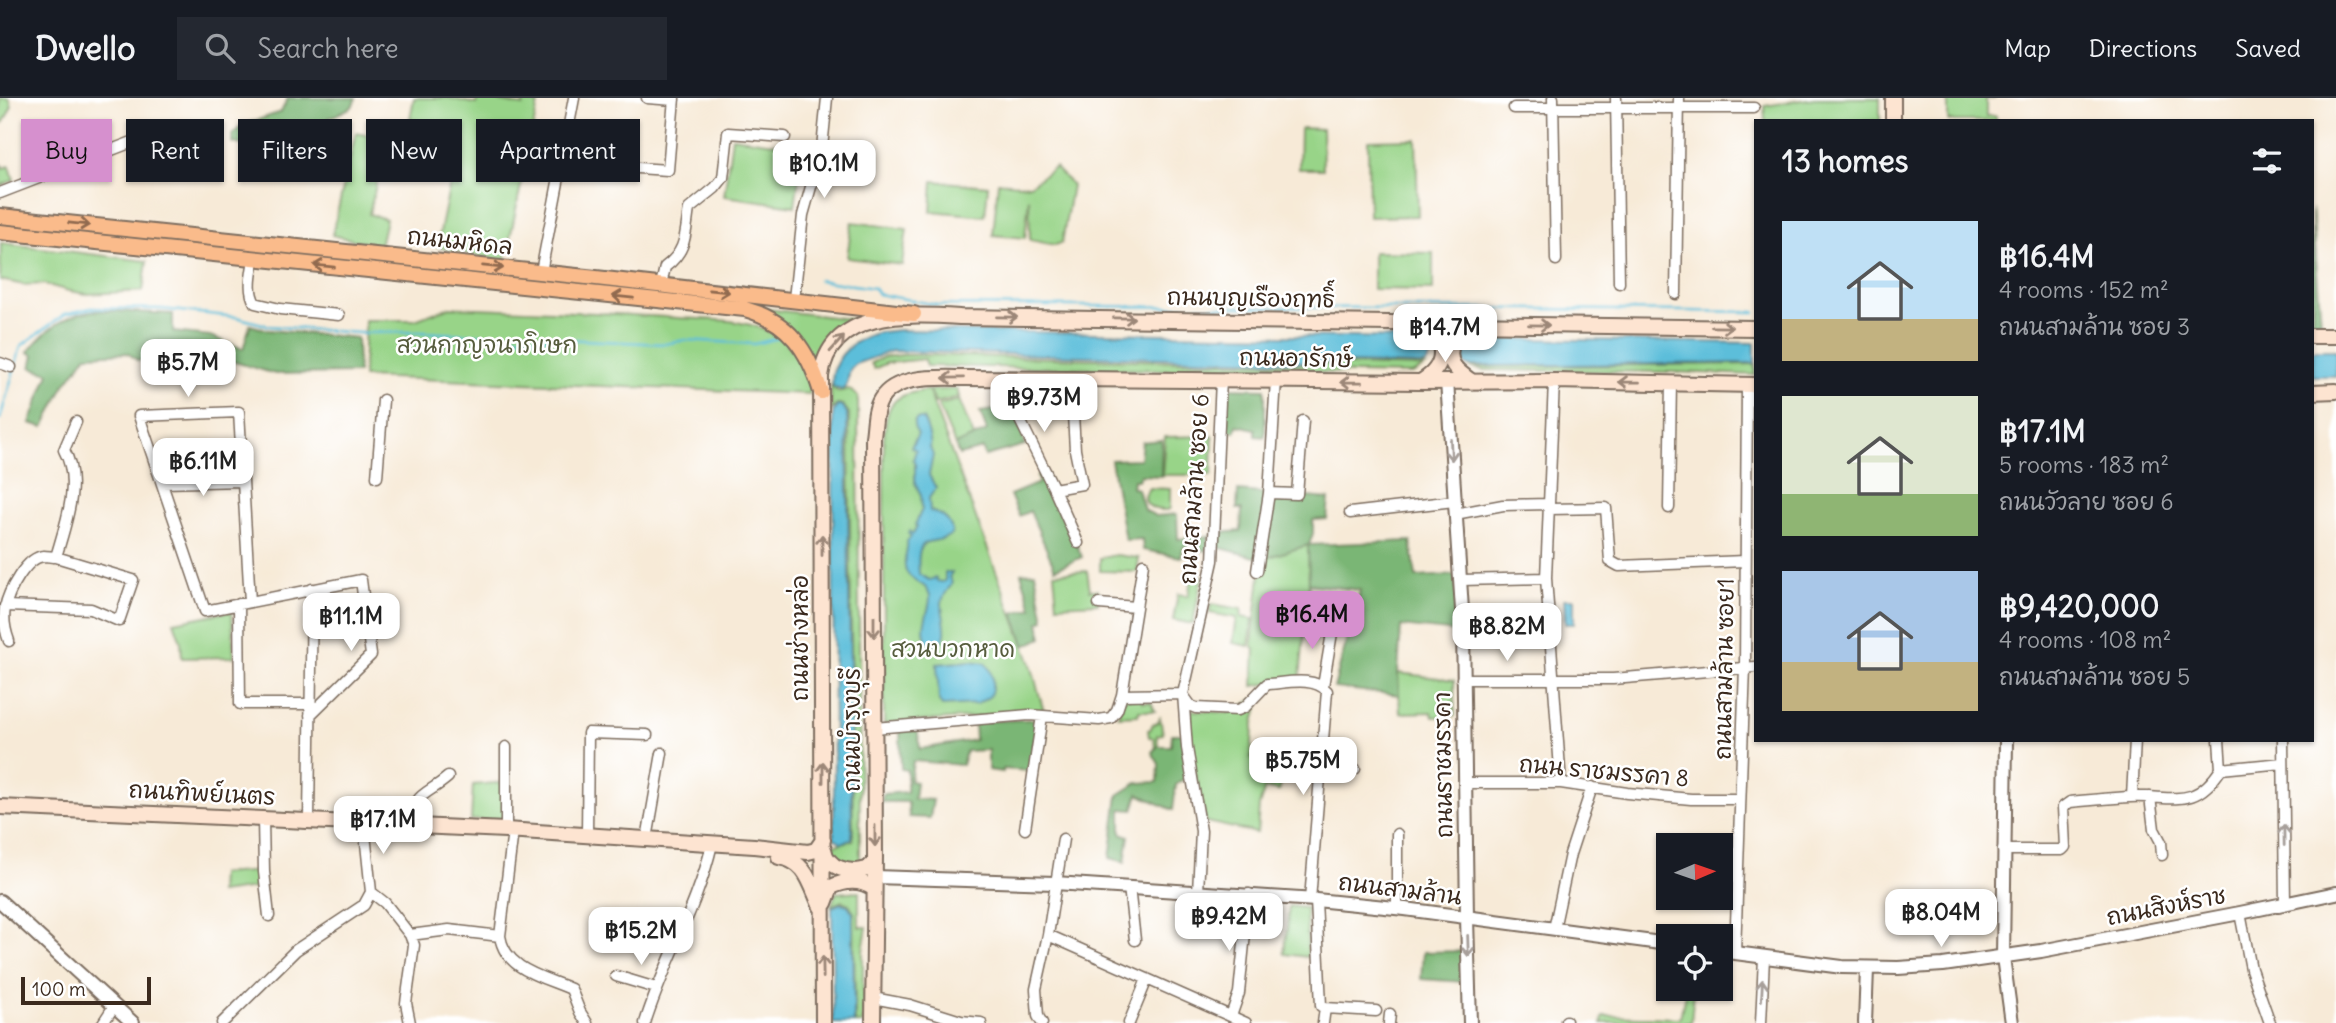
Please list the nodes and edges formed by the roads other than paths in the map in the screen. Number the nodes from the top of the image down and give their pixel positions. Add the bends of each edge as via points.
1 (574, 98) edge
2 (647, 98) edge
3 (827, 98) edge
4 (1893, 98) edge
5 (674, 99) edge
6 (1554, 103) edge
7 (1616, 103) edge
8 (1679, 103) edge
9 (1514, 108) dead end
10 (1754, 108) dead end
11 (570, 119) edge
12 (1893, 119) edge
13 (785, 137) dead end
14 (126, 144) edge
15 (640, 168) edge
16 (558, 182) edge
17 (0, 193) edge
18 (0, 216) edge
19 (0, 232) edge
20 (394, 257) junction
21 (254, 259) junction
22 (1556, 260) dead end
23 (541, 272) junction
24 (392, 274) junction
25 (1619, 283) dead end
26 (661, 285) junction
27 (1676, 294) dead end
28 (794, 299) junction
29 (914, 314) junction
30 (339, 315) dead end
31 (1420, 323) junction
32 (1471, 323) junction
33 (1754, 328) edge
34 (2314, 336) edge
35 (2336, 336) edge
36 (0, 363) edge
37 (11, 367) dead end
38 (1016, 378) junction
39 (1071, 378) junction
40 (1221, 379) junction
41 (1276, 380) junction
42 (1447, 381) junction
43 (1471, 381) junction
44 (1553, 381) junction
45 (1420, 382) junction
46 (1671, 382) junction
47 (1751, 385) edge
48 (2336, 391) edge
49 (821, 392) junction
50 (2314, 392) edge
51 (383, 400) dead end
52 (1303, 421) dead end
53 (76, 422) dead end
54 (873, 437) joint
55 (377, 477) dead end
56 (243, 481) junction
57 (162, 483) junction
58 (1054, 489) junction
59 (1269, 493) junction
60 (1751, 496) edge
61 (1549, 506) junction
62 (1454, 508) junction
63 (1670, 508) dead end
64 (1350, 513) dead end
65 (1078, 543) dead end
66 (56, 557) junction
67 (1745, 561) junction
68 (1143, 564) dead end
69 (1257, 570) dead end
70 (1546, 578) junction
71 (1461, 580) junction
72 (312, 589) junction
73 (245, 603) junction
74 (1099, 604) dead end
75 (5, 606) junction
76 (1136, 607) junction
77 (1334, 621) dead end
78 (1750, 631) edge
79 (9, 641) dead end
80 (1750, 667) edge
81 (1552, 678) junction
82 (1462, 679) junction
83 (1323, 686) junction
84 (1183, 694) junction
85 (1122, 695) junction
86 (310, 709) junction
87 (1042, 716) junction
88 (874, 728) junction
89 (647, 735) dead end
90 (2006, 742) edge
91 (2135, 742) edge
92 (2219, 742) edge
93 (2283, 742) edge
94 (506, 747) dead end
95 (662, 753) dead end
96 (2283, 763) junction
97 (1321, 765) junction
98 (1355, 769) dead end
99 (2221, 769) junction
100 (448, 776) dead end
101 (1464, 783) junction
102 (1561, 783) junction
103 (1592, 787) junction
104 (2132, 797) junction
105 (2150, 797) junction
106 (1740, 799) junction
107 (0, 807) edge
108 (263, 819) junction
109 (309, 821) junction
110 (364, 824) junction
111 (410, 827) junction
112 (1025, 829) dead end
113 (510, 830) junction
114 (1397, 834) dead end
115 (587, 835) junction
116 (647, 839) junction
117 (1063, 839) dead end
118 (823, 840) junction
119 (712, 844) junction
120 (738, 845) junction
121 (2003, 850) junction
122 (2162, 855) dead end
123 (874, 876) junction
124 (1055, 883) junction
125 (1129, 887) junction
126 (371, 892) junction
127 (1198, 892) junction
128 (2336, 893) edge
129 (1249, 894) junction
130 (1313, 900) junction
131 (0, 901) edge
132 (2285, 904) junction
133 (1397, 908) junction
134 (822, 911) junction
135 (2240, 913) junction
136 (269, 916) dead end
137 (1466, 918) junction
138 (1554, 929) junction
139 (410, 935) junction
140 (1048, 935) junction
141 (1135, 940) dead end
142 (500, 941) junction
143 (1656, 942) edge
144 (2003, 951) junction
145 (1735, 953) joint
146 (1764, 957) junction
147 (1867, 969) junction
148 (616, 976) dead end
149 (1147, 979) junction
150 (656, 988) junction
151 (873, 998) junction
152 (114, 1006) junction
153 (1325, 1008) junction
154 (1377, 1011) dead end
155 (943, 1020) edge
156 (1237, 1020) edge
157 (103, 1023) edge
158 (133, 1023) edge
159 (222, 1023) edge
160 (410, 1023) edge
161 (587, 1023) edge
162 (645, 1023) edge
163 (823, 1023) edge
164 (873, 1023) edge
165 (981, 1023) edge
166 (1042, 1023) edge
167 (1129, 1023) edge
168 (1323, 1023) edge
169 (1470, 1023) edge
170 (1760, 1023) edge
171 (1865, 1023) edge
172 (2012, 1023) edge
173 (2270, 1023) edge

1 - 11 street
2 - 5 street
3 - 28 street via 822,148 803,215
4 - 12 main road
5 - 15 street via 668,170
6 - 7 street
6 - 9 street
6 - 22 street
7 - 8 street
7 - 25 street
8 - 10 street
8 - 27 street
13 - 26 street via 728,133 723,178 689,209 681,250 665,267
14 - 17 street
16 - 23 street
18 -> 20 main road, ถนนมหิดล
19 - 21 main road, ถนนมหิดล
20 -> 23 main road, ถนนมหิดล
20 - 24 main road
24 -> 21 main road, ถนนมหิดล
21 - 30 street via 250,289 255,303
23 - 26 main road, ถนนมหิดล
49 -> 24 main road, ถนนมหิดล via 809,357 796,340 763,314 745,309
26 -> 28 main road, ถนนมหิดล
28 - 29 main road, ถนนมหิดล
29 -> 31 main road, ถนนบุญเรืองฤทธิ์
49 -> 29 main road, ถนนช่างหล่อ via 827,355 841,338 871,321
31 - 32 main road, ถนนบุญเรืองฤทธิ์
31 - 45 main road via 1437,337 1441,347 1437,368
32 -> 33 main road, ถนนบุญเรืองฤทธิ์
32 - 43 main road via 1455,336 1451,357
34 - 35 main road
36 - 37 street
38 - 39 main road, ถนนอารักษ์
38 -> 54 main road, ถนนอารักษ์ via 928,378 902,384 881,399
38 - 58 street via 1019,418
39 - 40 main road, ถนนอารักษ์
39 - 58 street via 1082,484
40 - 41 main road, ถนนอารักษ์
40 - 84 street, ถนนสามล้าน ซอย 6 via 1213,561
45 -> 41 main road, ถนนอารักษ์
41 - 59 street
42 - 43 main road, ถนนอารักษ์
42 - 45 main road, ถนนอารักษ์
42 -> 62 street, ถนนราชมรรคา
43 - 44 main road, ถนนอารักษ์
46 -> 44 main road, ถนนอารักษ์
44 - 61 street
46 - 47 main road, ถนนอารักษ์
46 - 63 street
47 - 60 street, ถนนสามล้าน ซอย1
48 - 50 main road
118 -> 49 main road, ถนนช่างหล่อ
51 - 55 street
52 - 59 street via 1297,494
53 - 66 street via 64,450 69,459 71,496
54 -> 88 main road, ถนนบำรุงบุรี
56 - 57 street
56 - 57 street via 239,412 139,416
56 - 73 street
57 - 73 street via 205,611
58 - 65 street
59 - 69 street
60 - 67 street, ถนนสามล้าน ซอย1
61 - 62 street
61 - 67 street via 1606,508 1610,561 1619,566
61 - 70 street
62 - 64 street
62 - 71 street, ถนนราชมรรคา
66 - 75 street via 42,556 28,565
66 - 75 street via 133,580 119,621 92,609
67 - 78 street, ถนนสามล้าน ซอย1
68 - 76 street
70 - 71 street
70 - 81 street
71 - 82 street, ถนนราชมรรคา
72 - 73 street
72 - 86 street
72 - 86 street via 361,580 371,655
73 - 86 street via 240,704
74 - 76 street
75 - 79 street
76 - 85 street
77 - 83 street
78 - 80 street, ถนนสามล้าน ซอย1
80 - 81 street via 1613,679
80 - 106 street, ถนนสามล้าน ซอย1
81 - 82 street
81 - 102 street
82 - 101 street, ถนนราชมรรคา
83 - 84 street via 1267,684 1238,710 1196,708
83 - 97 street via 1327,691
84 - 85 street
84 - 127 street, ถนนสามล้าน ซอย 6 via 1201,831
85 - 87 street via 1111,718
86 - 109 street
87 - 88 street
87 - 112 street
88 -> 123 main road, ถนนบำรุงบุรี
89 - 115 street via 588,733
90 - 121 street
91 - 104 street
92 - 99 street
93 - 96 street
94 - 113 street
95 - 116 street
96 - 99 street
132 -> 96 street
97 - 98 street
97 - 130 street
99 - 105 street via 2211,785 2196,795
100 - 111 street via 418,800
101 - 102 street, ถนน ราชมรรคา 8
101 - 137 street, ถนนราชมรรคา
102 - 103 street, ถนน ราชมรรคา 8
103 - 106 street, ถนน ราชมรรคา 8 via 1691,799
103 - 138 street via 1570,854
104 - 105 street
104 - 121 street via 2070,802 2063,807 2062,850
105 - 122 street
106 - 145 street, ถนนสามล้าน ซอย1
107 - 108 main road, ถนนทิพย์เนตร
108 - 109 main road, ถนนทิพย์เนตร
108 - 136 street
109 - 110 main road, ถนนทิพย์เนตร
110 - 111 main road, ถนนทิพย์เนตร
110 - 126 street
111 - 113 main road, ถนนทิพย์เนตร
113 - 115 main road, ถนนทิพย์เนตร
113 - 142 street
114 - 133 street
115 - 116 main road, ถนนทิพย์เนตร
116 - 119 main road, ถนนทิพย์เนตร
117 - 124 street
118 - 120 main road, ถนนทิพย์เนตร via 808,852
118 - 123 main road via 831,864 867,869
118 - 134 main road, ถนนช่างหล่อ
119 - 120 main road, ถนนทิพย์เนตร
119 - 150 street
120 - 134 main road, ถนนทิพย์เนตร via 799,863
121 - 144 street
123 - 124 street, ถนนสามล้าน
123 - 134 main road via 831,887
123 - 151 main road, ถนนบำรุงบุรี
124 - 125 street, ถนนสามล้าน
124 - 140 street
125 - 127 street, ถนนสามล้าน
125 - 141 street
126 - 139 street
126 - 159 street via 364,905 296,950
127 - 129 street, ถนนสามล้าน
128 - 132 street, ถนนสิงห์ราช
129 - 130 street, ถนนสามล้าน
129 - 156 street
130 - 133 street, ถนนสามล้าน
130 - 153 street via 1321,1006
131 - 152 street
132 - 135 street, ถนนสิงห์ราช
133 - 137 street, ถนนสามล้าน
163 -> 134 main road, ถนนช่างหล่อ
135 - 144 street, ถนนสิงห์ราช
135 - 173 street via 2251,969
137 - 138 street, ถนนสามล้าน
137 -> 169 street, ถนนราชมรรคา
138 - 143 street, ถนนสามล้าน
139 - 142 street via 449,930
139 - 160 street via 414,945 406,1003
140 - 149 street
140 - 166 street via 1036,989
142 - 161 street via 509,957 526,970 571,989
144 - 147 street, ถนนสิงห์ราช via 1987,959
144 - 172 street
145 - 146 street
146 - 147 street
170 -> 146 street
147 - 171 street
148 - 150 street
149 - 156 street
149 - 167 street
150 - 162 street
151 - 155 street via 910,1005
151 - 164 main road, ถนนบำรุงบุรี
152 - 157 street
152 - 158 street
153 - 154 street
153 - 168 street
155 - 165 street

